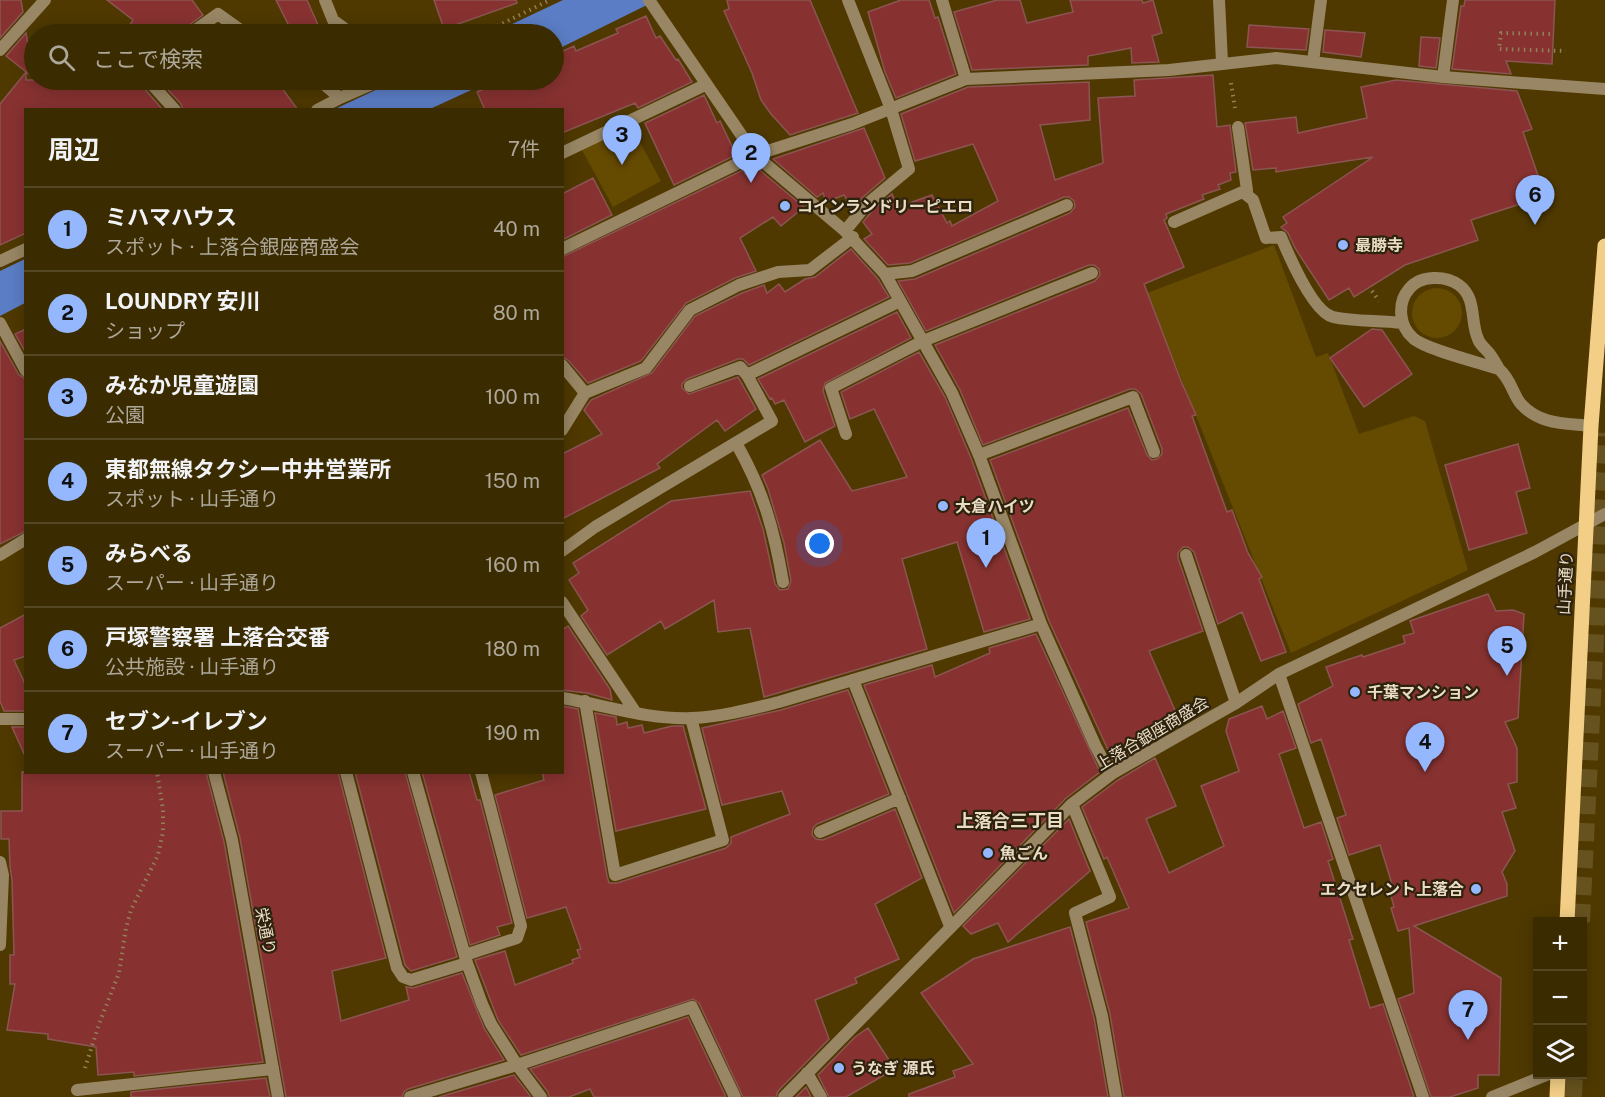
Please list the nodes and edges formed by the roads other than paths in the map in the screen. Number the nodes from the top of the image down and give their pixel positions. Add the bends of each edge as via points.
1 (45, 0) edge
2 (325, 0) edge
3 (849, 0) edge
4 (942, 0) edge
5 (1219, 0) edge
6 (1321, 0) edge
7 (1453, 0) edge
8 (650, 2) edge
9 (204, 24) edge
10 (232, 24) edge
11 (338, 24) edge
12 (0, 50) edge
13 (1313, 62) junction
14 (1226, 65) junction
15 (1443, 77) junction
16 (966, 79) junction
17 (705, 85) junction
18 (1605, 89) edge
19 (157, 90) edge
20 (331, 90) edge
21 (358, 90) edge
22 (340, 98) junction
23 (174, 108) edge
24 (321, 108) edge
25 (891, 109) junction
26 (1238, 127) road end
27 (564, 152) edge
28 (755, 155) junction
29 (1243, 192) junction
30 (1067, 205) dead end
31 (1174, 222) dead end
32 (849, 234) junction
33 (1605, 246) edge
34 (564, 248) edge
35 (24, 250) edge
36 (0, 261) edge
37 (1092, 273) dead end
38 (885, 274) junction
39 (900, 301) junction
40 (0, 323) edge
41 (1402, 323) junction
42 (923, 340) junction
43 (24, 367) edge
44 (564, 367) edge
45 (1499, 369) junction
46 (747, 375) junction
47 (690, 386) dead end
48 (585, 393) junction
49 (564, 426) edge
50 (1591, 426) junction
51 (846, 434) dead end
52 (736, 443) junction
53 (1154, 452) dead end
54 (979, 455) junction
55 (1605, 514) edge
56 (1586, 525) junction
57 (24, 539) edge
58 (564, 550) edge
59 (0, 555) edge
60 (1186, 555) dead end
61 (783, 582) dead end
62 (564, 605) edge
63 (1041, 624) junction
64 (1279, 674) junction
65 (853, 680) junction
66 (564, 698) edge
67 (585, 702) junction
68 (1236, 703) junction
69 (636, 713) junction
70 (691, 718) junction
71 (0, 719) edge
72 (24, 719) edge
73 (1113, 773) junction
74 (215, 774) edge
75 (347, 774) edge
76 (414, 774) edge
77 (482, 774) edge
78 (900, 798) junction
79 (1072, 804) junction
80 (820, 832) dead end
81 (0, 861) edge
82 (1567, 917) edge
83 (950, 926) junction
84 (0, 945) edge
85 (466, 959) junction
86 (517, 1065) junction
87 (273, 1069) junction
88 (807, 1073) junction
89 (1537, 1079) edge
90 (1558, 1079) edge
91 (77, 1090) road end
92 (278, 1097) edge
93 (410, 1097) edge
94 (541, 1097) edge
95 (735, 1097) edge
96 (784, 1097) edge
97 (821, 1097) edge
98 (1116, 1097) edge
99 (1424, 1097) edge
100 (1492, 1097) edge
101 (1557, 1097) edge

1 - 12 street
2 - 11 street
3 - 25 street
4 - 16 street
5 - 14 street
6 - 13 street
7 - 15 street
8 - 17 street
9 - 10 street via 218,14
13 - 14 street via 1276,58
13 - 15 street
14 - 16 street
15 - 18 street
16 - 25 street
17 - 27 street
17 - 28 street
19 - 23 street
20 - 22 street
21 - 22 street
22 - 24 street
25 - 28 street
25 - 32 street via 909,169 867,204
26 - 29 street via 1247,190
28 - 32 street
28 - 34 street
29 - 31 street
29 - 41 street via 1253,200 1266,238 1281,237 1295,270 1320,309 1331,317
30 - 38 street via 912,271
32 - 38 street
32 - 48 street via 810,270 778,272 739,285 690,310 646,368
33 - 50 main road, 山手通り
35 - 36 street
37 - 42 street
38 - 39 street
39 - 42 street
39 - 46 street
40 - 43 street
41 - 45 street via 1413,338 1425,345
41 - 45 street via 1401,306 1409,288 1427,278 1446,278 1461,286 1472,305 1478,340
42 - 51 street via 831,388
42 - 54 street
44 - 48 street
45 - 50 street via 1508,377 1521,404 1544,421
46 - 47 street via 740,367
46 - 52 street via 772,421
48 - 49 street
50 - 56 main road, 山手通り
52 - 58 street
52 - 61 street via 764,500
53 - 54 street via 1133,397
54 - 63 street
55 - 56 street, 上落合銀座商盛会
56 - 64 street, 上落合銀座商盛会
56 - 82 main road, 山手通り
57 - 59 street
60 - 68 street
62 - 69 street
63 - 65 street
63 - 73 street via 1095,745
64 - 68 street, 上落合銀座商盛会
64 - 99 street
65 - 70 street via 738,712
65 - 78 street
66 - 67 street
67 - 69 street
67 - 70 street via 615,875 723,840
68 - 73 street, 上落合銀座商盛会
69 - 70 street
71 - 72 street
73 - 79 street, 上落合銀座商盛会
74 - 87 street, 栄通り via 232,840
75 - 85 street via 396,968 411,980
76 - 85 street
77 - 85 street via 521,927 517,938
78 - 80 street
78 - 83 street
79 - 83 street, 上落合銀座商盛会
79 - 98 street via 1110,897 1075,914 1102,1016
81 - 84 street
83 - 88 street, 上落合銀座商盛会
85 - 86 street via 492,1024
86 - 93 street
86 - 94 street
86 - 95 street via 692,1007
87 - 91 street
87 - 92 street, 栄通り
88 - 96 street, 上落合銀座商盛会
88 - 97 street
89 - 100 street
90 - 101 main road

